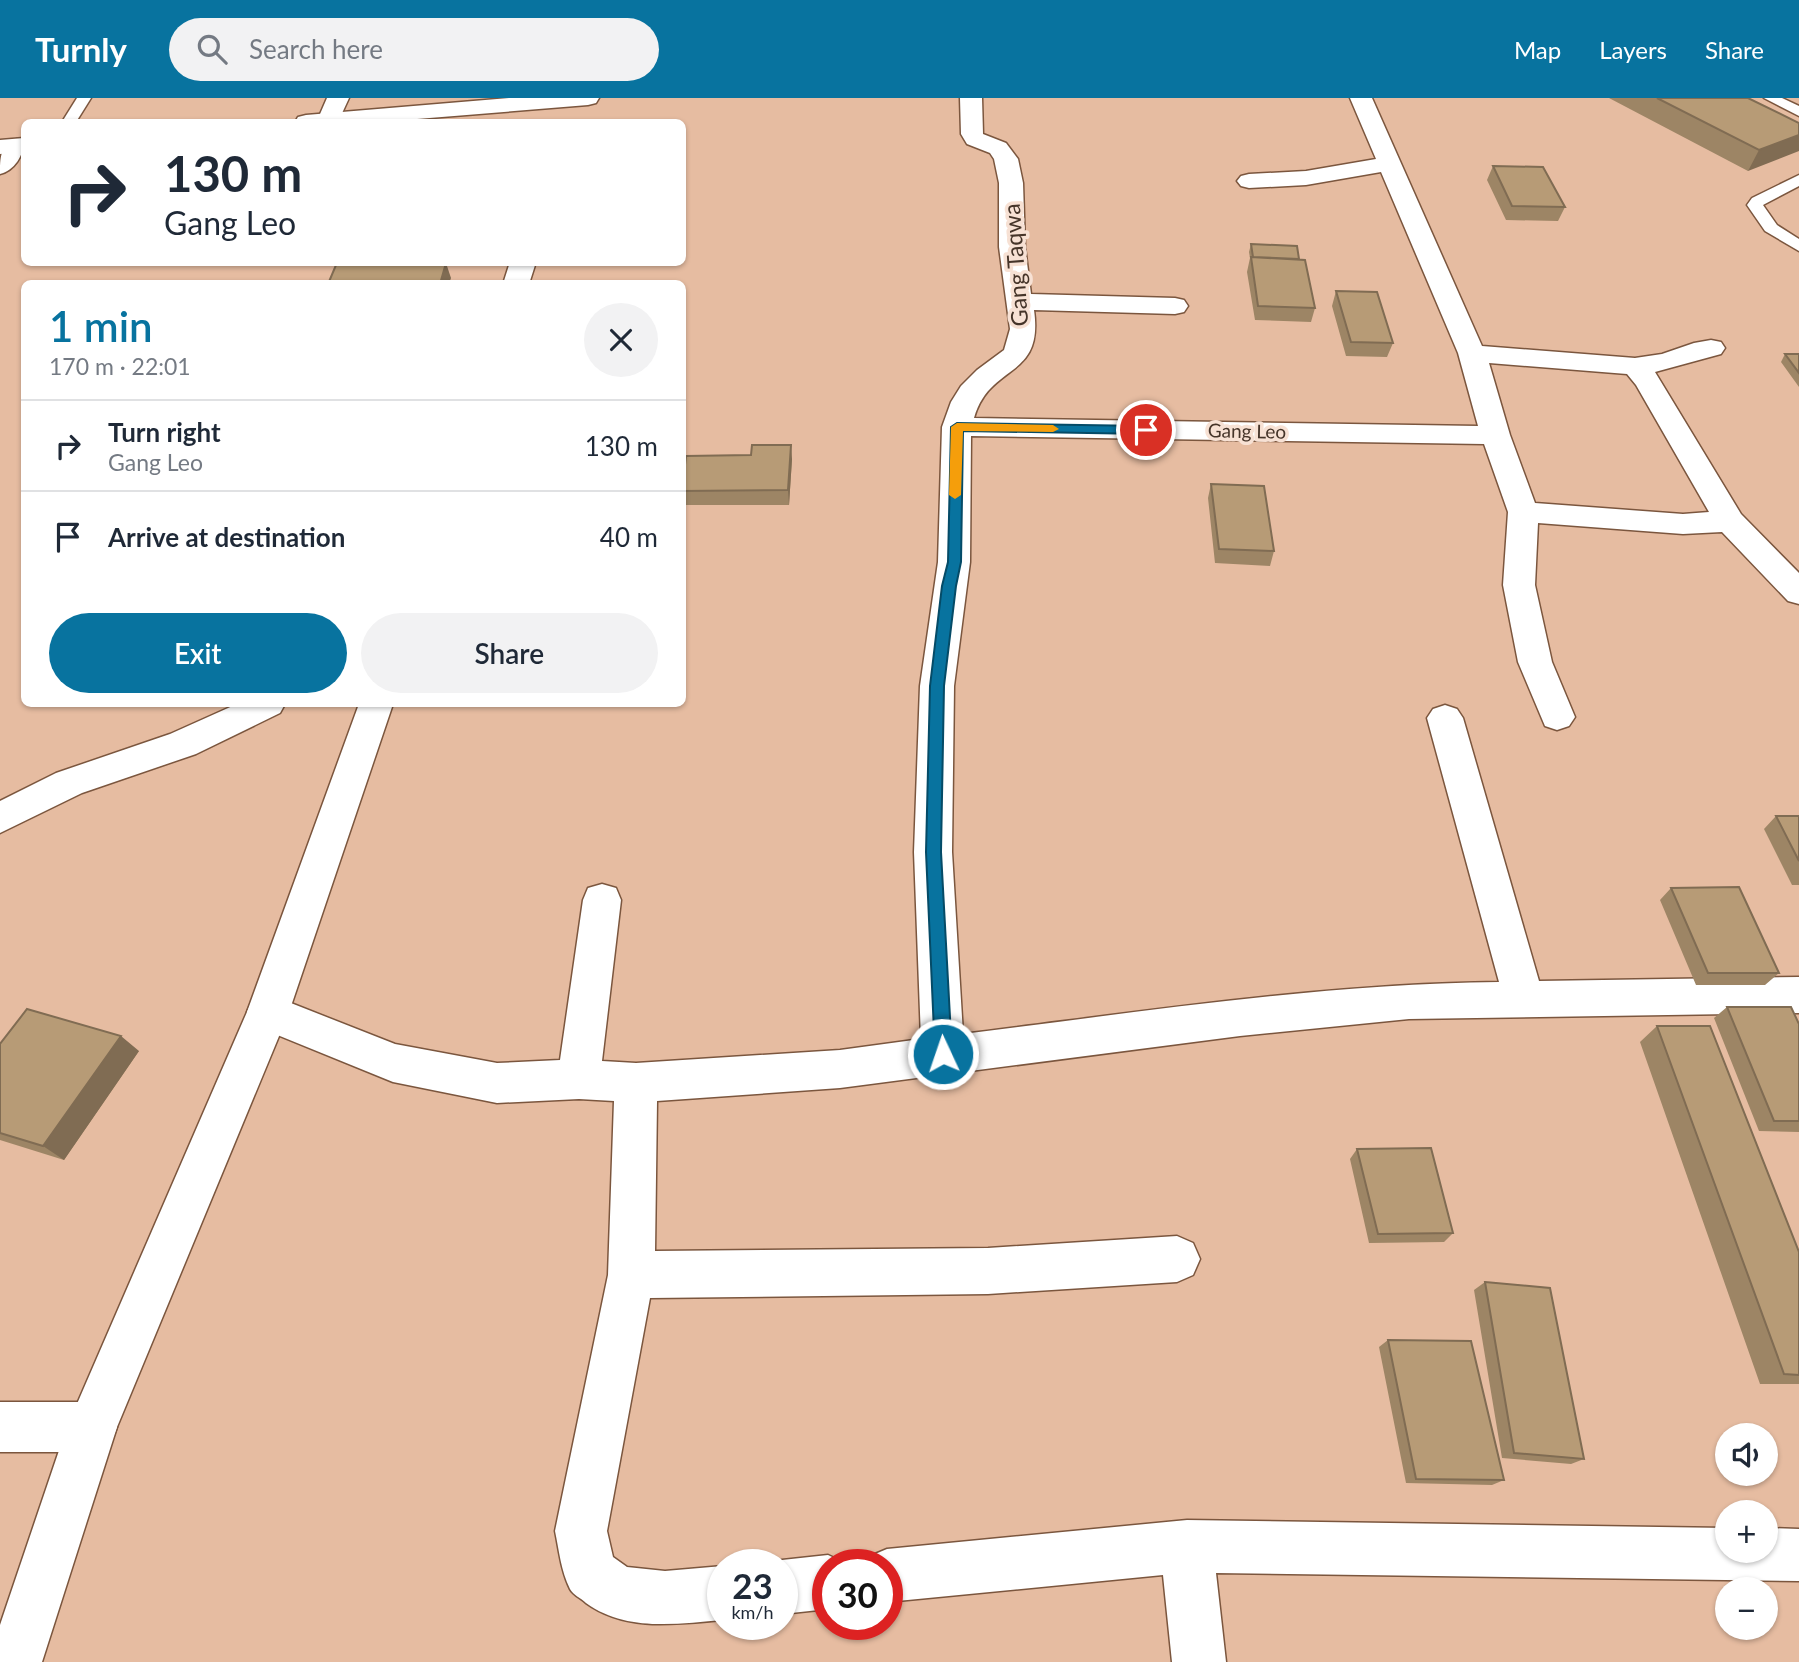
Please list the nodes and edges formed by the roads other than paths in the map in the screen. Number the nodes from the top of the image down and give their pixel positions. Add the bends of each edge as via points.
1 (84, 98) edge
2 (338, 98) edge
3 (971, 98) edge
4 (1361, 98) edge
5 (1770, 98) edge
6 (575, 99) edge
7 (1799, 112) edge
8 (71, 119) edge
9 (320, 119) edge
10 (351, 119) edge
11 (565, 119) edge
12 (14, 146) edge
13 (1388, 164) junction
14 (0, 167) edge
15 (1249, 181) dead end
16 (1797, 182) edge
17 (1799, 246) edge
18 (1019, 302) junction
19 (1174, 306) dead end
20 (1711, 348) dead end
21 (1472, 353) junction
22 (1635, 366) junction
23 (957, 427) junction
24 (1495, 435) junction
25 (1523, 512) junction
26 (1730, 522) junction
27 (1799, 593) edge
28 (262, 707) edge
29 (375, 707) edge
30 (1557, 717) dead end
31 (1446, 718) dead end
32 (69, 783) junction
33 (0, 785) edge
34 (0, 818) edge
35 (602, 900) dead end
36 (1799, 995) edge
37 (1524, 998) junction
38 (268, 1012) junction
39 (943, 1054) junction
40 (579, 1079) junction
41 (636, 1083) junction
42 (1177, 1259) dead end
43 (632, 1275) junction
44 (0, 1427) edge
45 (92, 1427) junction
46 (1187, 1546) junction
47 (1799, 1555) edge
48 (903, 1574) edge
49 (707, 1594) edge
50 (15, 1662) edge
51 (1199, 1662) edge

1 - 8 lane
2 - 9 street
3 - 18 street, Gang Taqwa via 972,134 998,148 1006,159
4 - 13 street
5 - 7 lane
6 - 10 street
6 - 11 street
12 - 14 street
13 - 15 street via 1306,178
13 - 21 street
16 - 17 lane via 1755,205 1771,228
18 - 19 street
18 - 23 street, Gang Taqwa via 1023,329 1017,354 985,374 961,409
20 - 22 street
21 - 22 street
21 - 24 street
22 - 26 street
23 - 24 street, Gang Leo
23 - 39 street, Gang Taqwa via 954,562 937,686 933,852
24 - 25 street
25 - 26 street via 1683,524
25 - 30 street via 1519,585 1535,662
26 - 27 street
28 - 32 street via 183,744
29 - 38 street
31 - 37 street
32 - 33 street
32 - 34 street
35 - 40 street
36 - 37 street
37 - 39 street via 1396,1002
38 - 40 street via 393,1063 497,1083
38 - 45 street
39 - 41 street via 840,1069
40 - 41 street
41 - 43 street
42 - 43 street via 988,1271
43 - 49 street via 581,1531 590,1573 618,1593 665,1598
44 - 45 street
45 - 50 street
46 - 47 street
46 - 48 street
46 - 51 street

